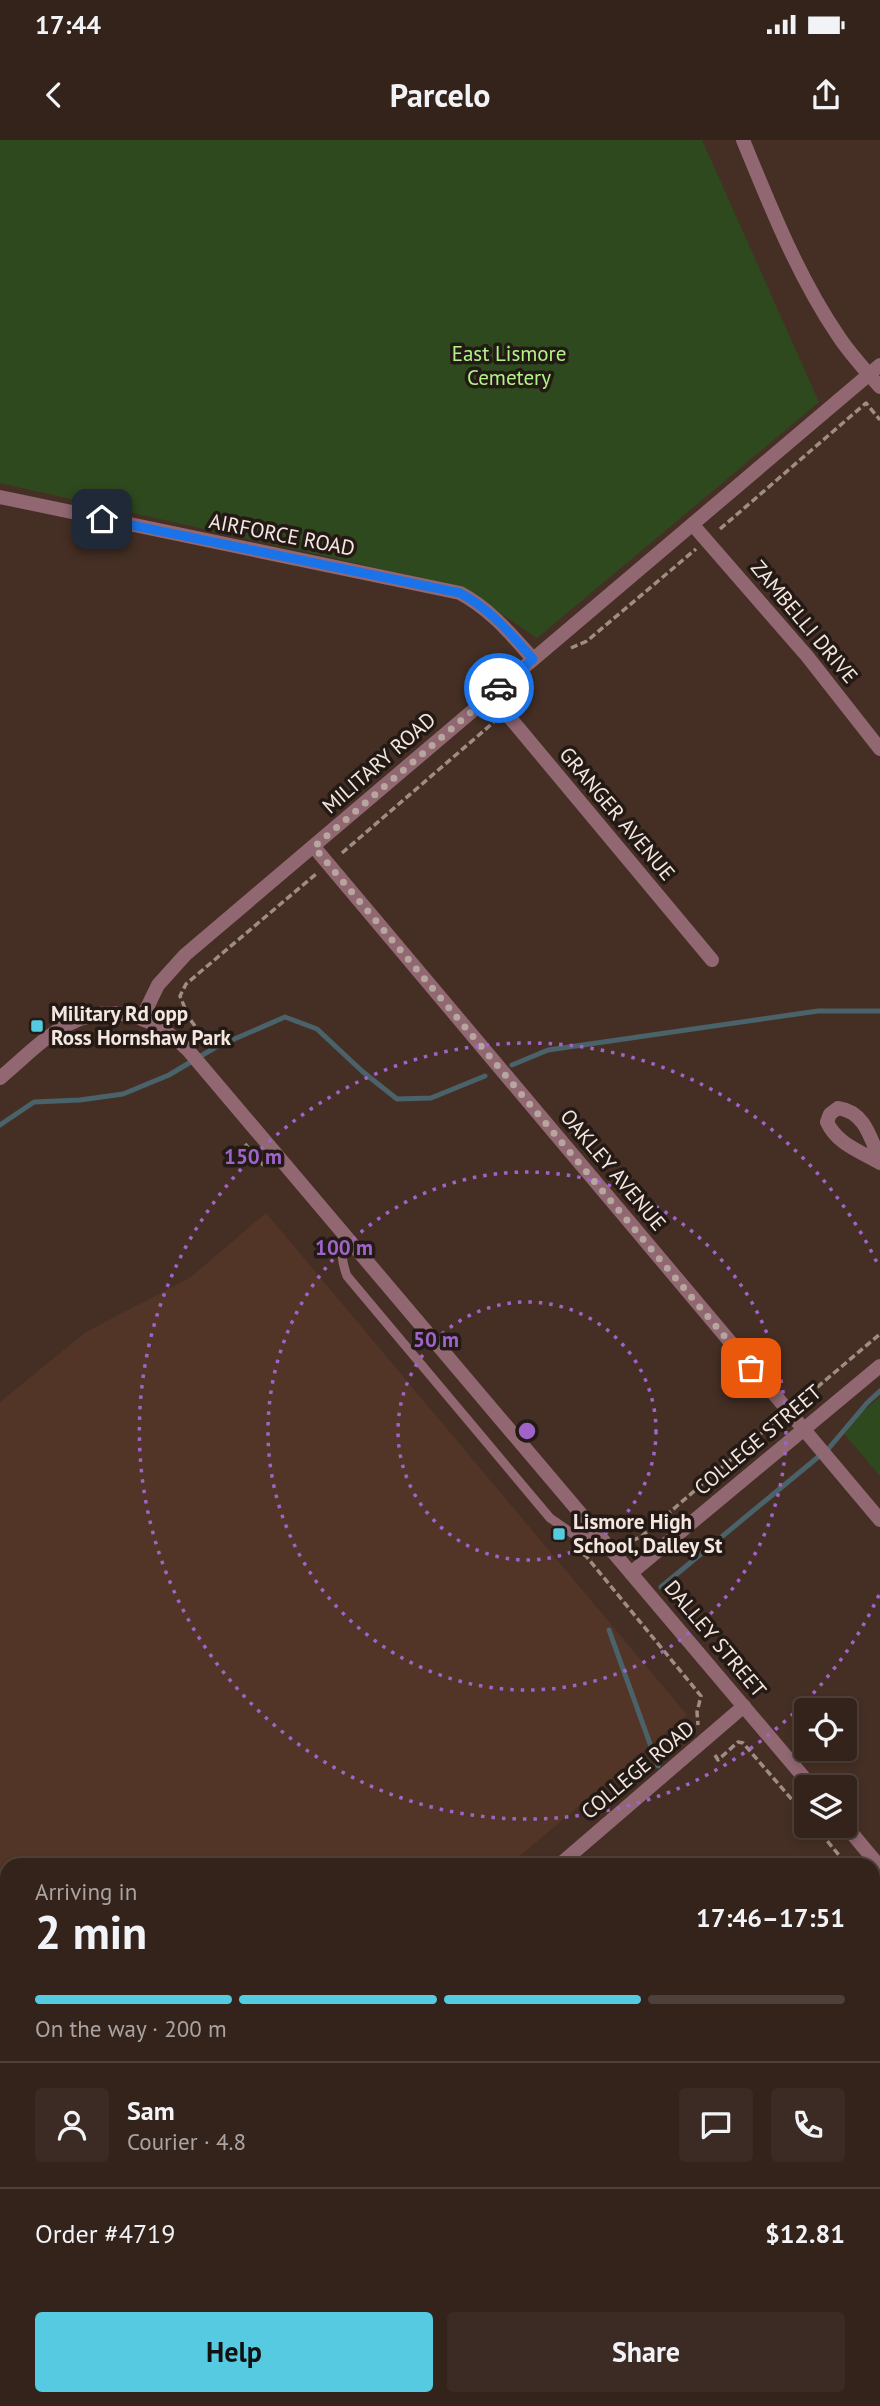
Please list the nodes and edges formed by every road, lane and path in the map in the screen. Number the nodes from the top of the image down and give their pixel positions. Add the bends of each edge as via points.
1 (743, 140) edge
2 (875, 370) edge
3 (880, 387) edge
4 (880, 420) edge
5 (0, 497) edge
6 (693, 525) junction
7 (720, 529) dead end
8 (697, 548) dead end
9 (570, 649) dead end
10 (533, 659) junction
11 (491, 695) junction
12 (496, 719) dead end
13 (880, 748) edge
14 (314, 847) junction
15 (342, 853) dead end
16 (316, 874) dead end
17 (712, 960) dead end
18 (142, 1018) junction
19 (195, 1026) dead end
20 (0, 1078) edge
21 (342, 1231) junction
22 (880, 1334) edge
23 (880, 1366) edge
24 (800, 1399) dead end
25 (774, 1419) dead end
26 (803, 1430) junction
27 (880, 1520) edge
28 (632, 1541) dead end
29 (606, 1543) junction
30 (631, 1573) junction
31 (744, 1706) junction
32 (715, 1755) dead end
33 (802, 1775) edge
34 (794, 1802) edge
35 (825, 1838) edge
36 (856, 1838) edge
37 (567, 1858) edge
38 (841, 1858) edge
39 (872, 1858) edge

1 - 2 street via 806,282 840,338
2 - 3 street
2 - 6 street, MILITARY ROAD
4 - 7 path via 866,403
5 - 10 street, AIRFORCE ROAD via 460,593 492,615
6 - 10 street, MILITARY ROAD
6 - 13 street, ZAMBELLI DRIVE
8 - 9 path via 587,641
10 - 11 street, MILITARY ROAD
11 - 14 street, MILITARY ROAD
11 - 17 street, GRANGER AVENUE
12 - 15 path
14 - 18 street, MILITARY ROAD via 185,955 158,985
14 - 26 street, OAKLEY AVENUE
16 - 19 path via 186,984 180,996
18 - 20 street via 105,1014 69,1024
18 - 21 street, DALLEY STREET via 188,1050
21 - 29 street, DALLEY STREET
21 - 29 lane via 347,1276 550,1518 573,1535
22 - 24 path
23 - 26 street, COLLEGE STREET
25 - 28 path
26 - 27 street, OAKLEY AVENUE
26 - 30 street, COLLEGE STREET
29 - 30 street, DALLEY STREET
30 - 31 street, DALLEY STREET
31 - 33 street, DALLEY STREET
31 - 37 street, COLLEGE ROAD
32 - 34 path via 718,1760 738,1742 743,1743
35 - 38 path
36 - 39 street

